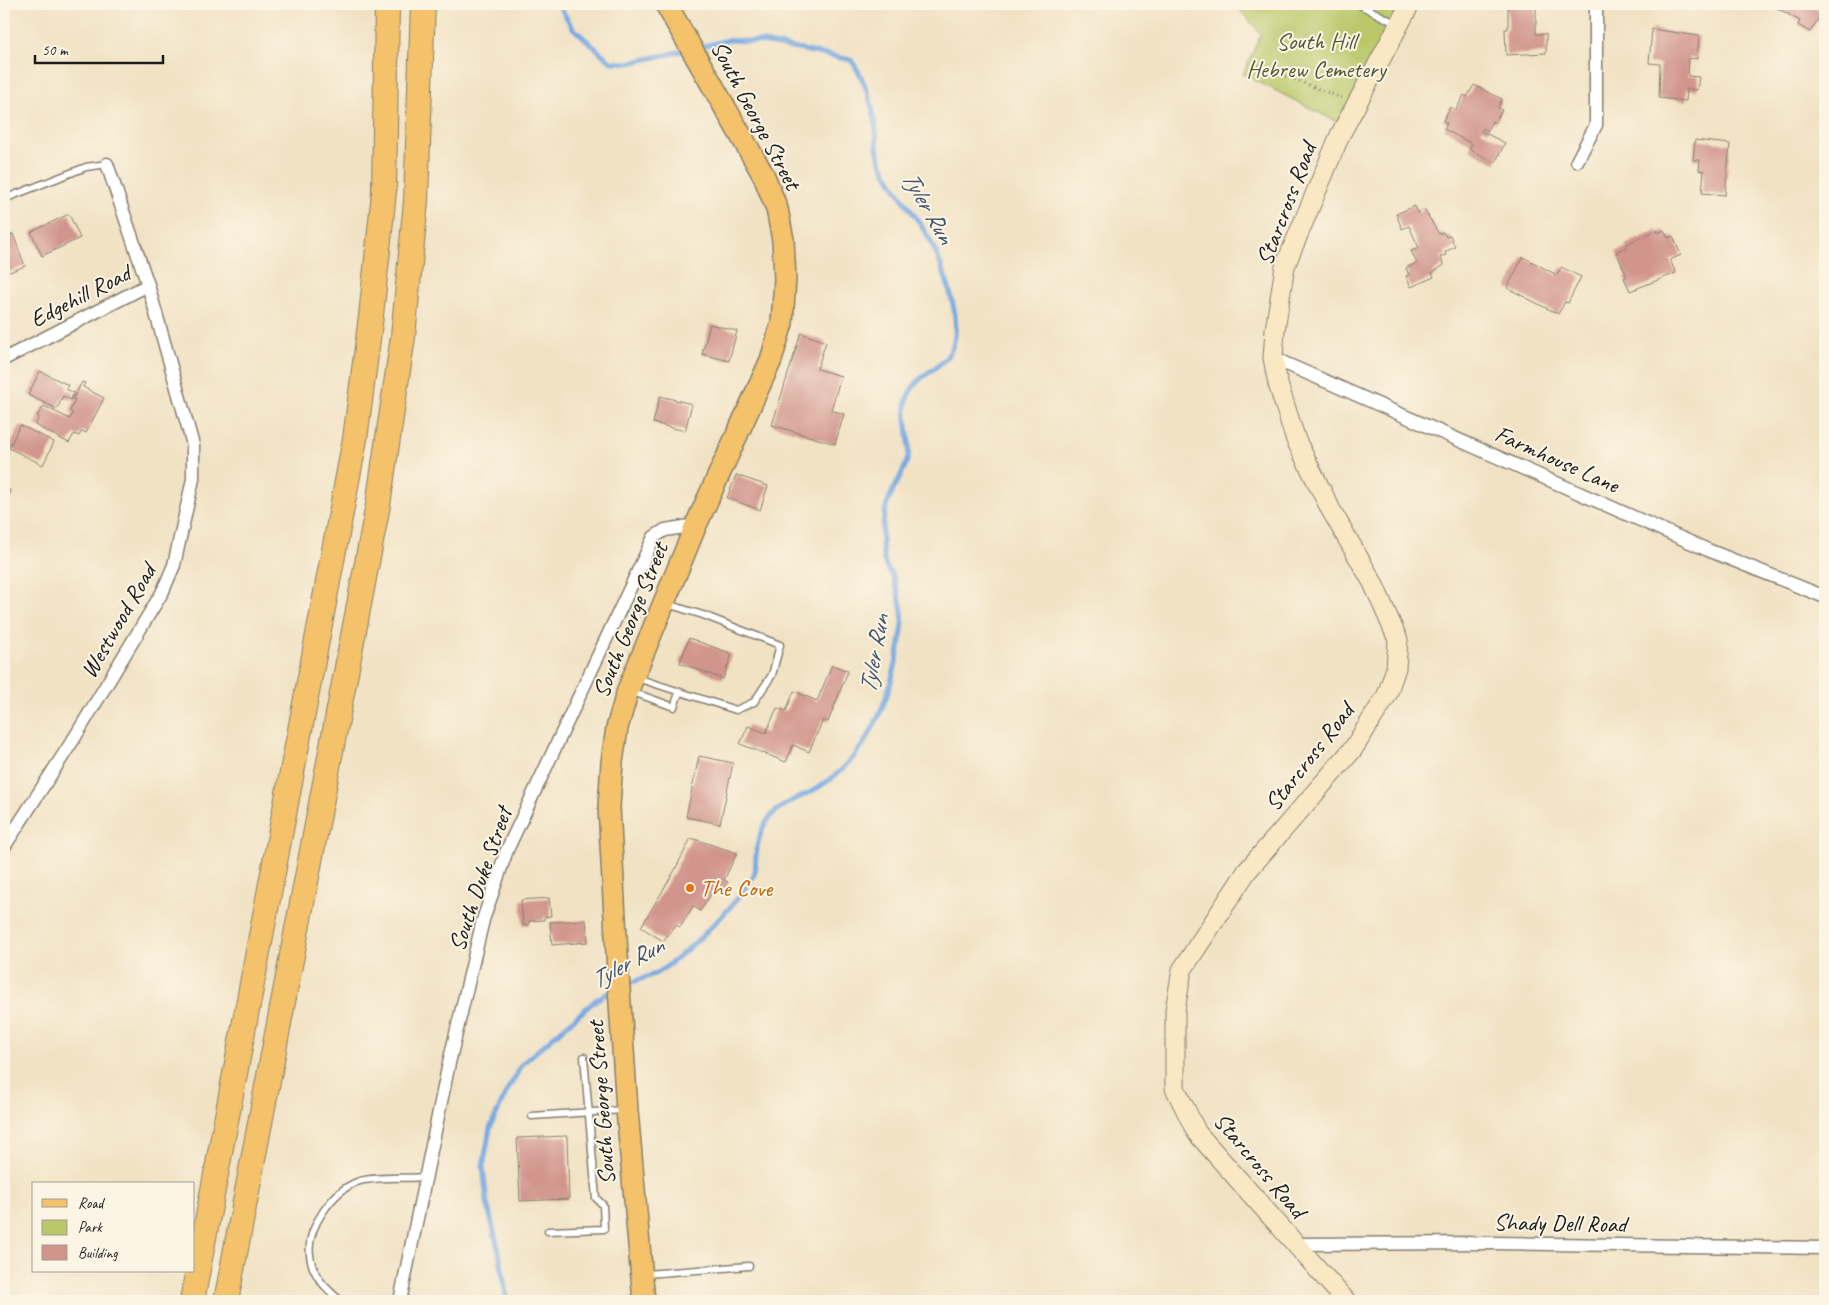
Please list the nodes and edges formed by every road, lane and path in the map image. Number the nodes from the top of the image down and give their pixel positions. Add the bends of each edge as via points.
1 (387, 4) edge
2 (424, 4) edge
3 (666, 4) edge
4 (1358, 4) edge
5 (1410, 4) edge
6 (1596, 4) edge
7 (1399, 25) junction
8 (1257, 65) dead end
9 (1356, 104) junction
10 (1577, 161) dead end
11 (107, 164) joint
12 (4, 199) edge
13 (148, 285) junction
14 (1273, 358) junction
15 (4, 359) edge
16 (696, 525) junction
17 (1825, 598) edge
18 (664, 604) junction
19 (631, 683) junction
20 (679, 693) junction
21 (4, 846) edge
22 (584, 1057) dead end
23 (627, 1110) junction
24 (589, 1112) junction
25 (532, 1116) dead end
26 (426, 1176) junction
27 (548, 1230) dead end
28 (1294, 1244) junction
29 (1825, 1248) edge
30 (749, 1266) dead end
31 (642, 1274) junction
32 (192, 1301) edge
33 (226, 1301) edge
34 (340, 1301) edge
35 (400, 1301) edge
36 (644, 1301) edge
37 (1346, 1301) edge

1 - 32 highway via 384,192 354,439
2 - 33 highway via 416,201 403,337 378,505
3 - 16 main road, South George Street via 764,176 777,209 786,279 782,323 771,360
4 - 7 lane
5 - 7 street, Starcross Road
6 - 10 street via 1596,125
7 - 9 street, Starcross Road
8 - 9 path
9 - 14 street, Starcross Road via 1285,266
11 - 12 lane via 86,167
11 - 13 street, Westwood Road
13 - 15 street, Edgehill Road
13 - 21 street, Westwood Road via 193,444 193,479 174,565 163,591 75,737
14 - 17 street, Farmhouse Lane via 1708,550
14 - 28 street, Starcross Road via 1296,440 1373,583 1398,640 1396,668 1387,695 1353,750 1247,871 1182,970 1175,1010 1175,1088 1197,1133
16 - 18 main road, South George Street
16 - 26 street, South Duke Street via 665,530 654,537 507,850 483,920
18 - 19 main road, South George Street
18 - 20 lane via 703,615 780,645 772,675 754,702 742,708 736,710
19 - 20 lane
19 - 20 lane via 674,707
19 - 23 main road, South George Street via 617,728 609,808
22 - 24 lane
23 - 24 lane
23 - 31 main road, South George Street
24 - 25 lane
24 - 27 lane via 596,1198 603,1205 604,1229
26 - 34 lane via 359,1181 342,1190 319,1218 310,1244 311,1261 322,1284
26 - 35 street, South Duke Street
28 - 29 street, Shady Dell Road
28 - 37 street, Starcross Road
30 - 31 lane
31 - 36 main road, South George Street

